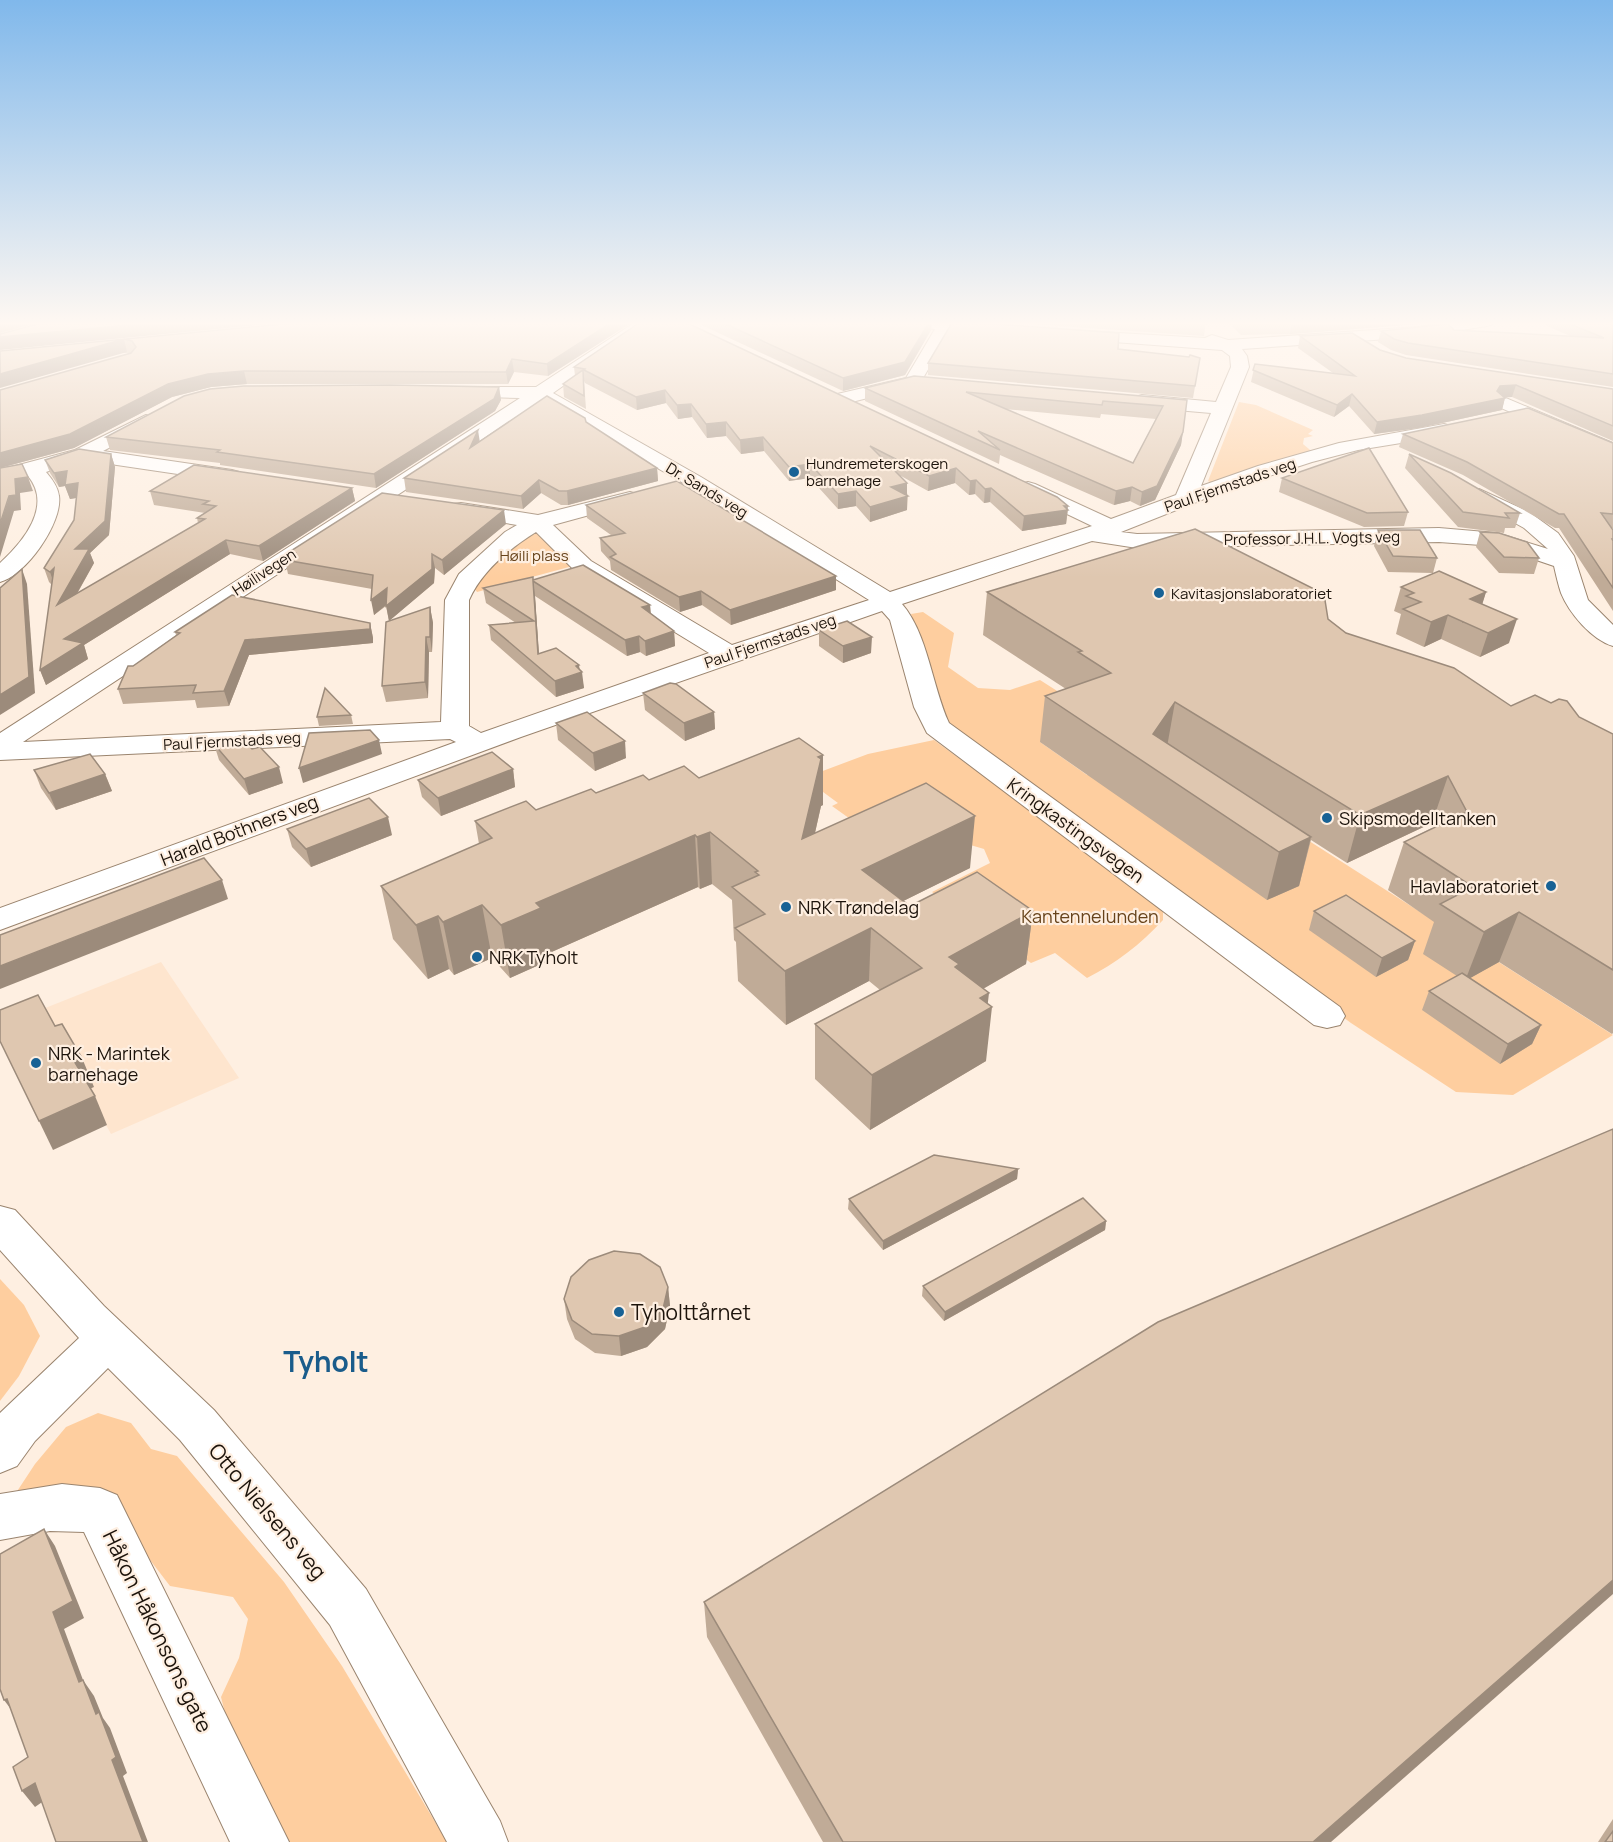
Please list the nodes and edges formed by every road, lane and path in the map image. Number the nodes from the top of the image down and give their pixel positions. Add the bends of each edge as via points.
1 (518, 407) edge
2 (564, 407) edge
3 (856, 407) edge
4 (1212, 407) edge
5 (1514, 407) edge
6 (1223, 408) joint
7 (1525, 412) junction
8 (160, 413) edge
9 (872, 415) edge
10 (1489, 419) edge
11 (1466, 424) edge
12 (1369, 444) junction
13 (1613, 450) edge
14 (82, 454) junction
15 (1401, 458) dead end
16 (33, 469) junction
17 (0, 476) edge
18 (248, 478) edge
19 (1012, 480) edge
20 (694, 482) junction
21 (1464, 486) edge
22 (672, 487) edge
23 (344, 493) edge
24 (649, 493) edge
25 (378, 498) junction
26 (1185, 498) junction
27 (412, 502) edge
28 (436, 506) edge
29 (538, 522) junction
30 (1103, 532) junction
31 (1563, 561) junction
32 (6, 566) edge
33 (583, 566) junction
34 (560, 572) edge
35 (886, 600) junction
36 (1613, 638) edge
37 (730, 655) junction
38 (466, 736) junction
39 (0, 745) edge
40 (0, 752) edge
41 (0, 920) edge
42 (1326, 1016) dead end
43 (0, 1222) edge
44 (109, 1338) junction
45 (0, 1452) edge
46 (0, 1517) edge
47 (260, 1842) edge
48 (479, 1842) edge

1 - 25 street, Høilivegen
2 - 20 street, Dr. Sands veg
3 - 9 street
4 - 6 street
5 - 7 street
6 - 26 street
7 - 10 street
7 - 13 street
8 - 14 street
11 - 12 street, Paul Fjermstads veg
12 - 15 street
12 - 26 street, Paul Fjermstads veg via 1311,457
14 - 16 street
14 - 18 street
16 - 17 street
16 - 32 street via 46,484 49,505 29,548
19 - 30 street
20 - 22 street
20 - 35 street, Dr. Sands veg
21 - 31 street via 1544,533 1557,545
23 - 25 street
24 - 29 street
25 - 27 street
25 - 39 street, Høilivegen
26 - 30 street, Paul Fjermstads veg
28 - 29 street
29 - 33 street
29 - 38 street via 513,537 467,579
30 - 31 street, Professor J.H.L. Vogts veg via 1137,541 1439,535 1497,540
30 - 35 street, Paul Fjermstads veg
31 - 36 street via 1573,593 1590,617
33 - 34 street
33 - 37 street
35 - 37 street, Paul Fjermstads veg
35 - 42 street, Kringkastingsvegen via 902,619 927,707 937,727
37 - 38 street, Paul Fjermstads veg
38 - 40 street, Paul Fjermstads veg
38 - 41 street, Harald Bothners veg
43 - 44 street, Otto Nielsens veg
44 - 45 street via 18,1426
44 - 48 street, Otto Nielsens veg via 197,1425 348,1607
46 - 47 street, Håkon Håkonsons gate via 37,1508 76,1506 100,1511

